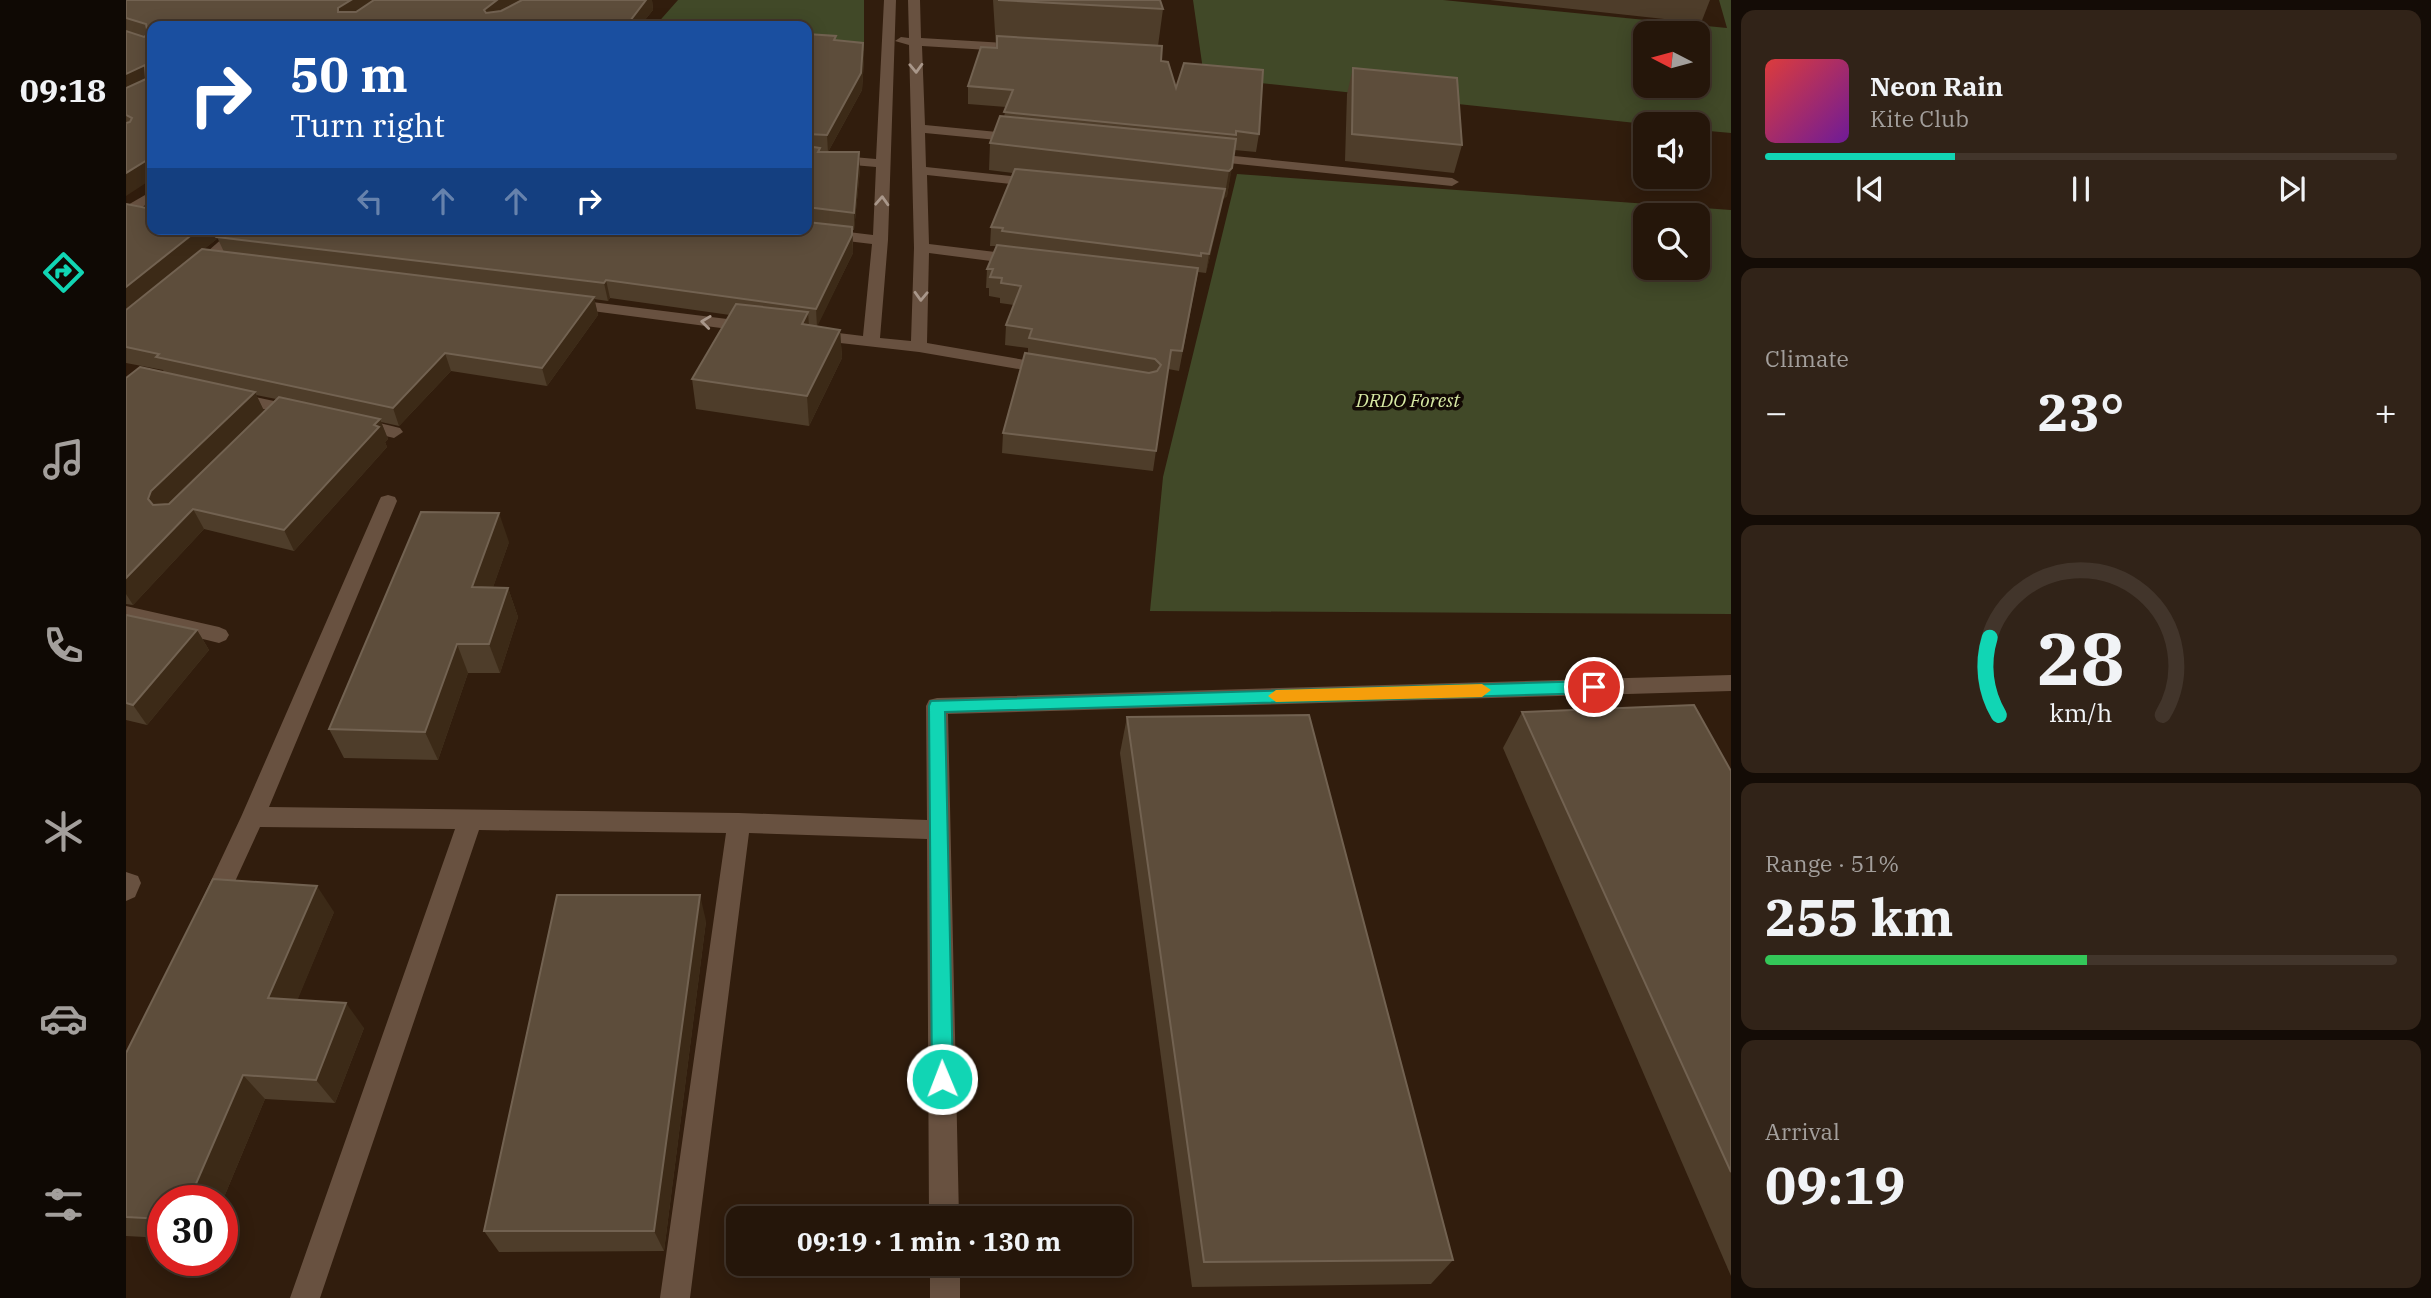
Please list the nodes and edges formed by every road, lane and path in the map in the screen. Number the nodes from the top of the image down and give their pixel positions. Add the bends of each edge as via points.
1 (890, 0) edge
2 (914, 0) edge
3 (889, 41) junction
4 (915, 41) junction
5 (1038, 49) edge
6 (918, 128) junction
7 (1027, 139) edge
8 (1192, 156) edge
9 (812, 157) edge
10 (884, 164) junction
11 (919, 170) junction
12 (1452, 182) dead end
13 (1054, 185) edge
14 (147, 198) edge
15 (126, 213) edge
16 (812, 233) edge
17 (235, 235) edge
18 (880, 240) junction
19 (922, 248) junction
20 (208, 259) junction
21 (1031, 261) edge
22 (236, 263) edge
23 (188, 276) edge
24 (554, 303) edge
25 (761, 329) edge
26 (802, 334) edge
27 (872, 342) junction
28 (919, 347) junction
29 (1066, 372) edge
30 (218, 394) edge
31 (283, 408) junction
32 (308, 413) edge
33 (332, 419) edge
34 (265, 426) edge
35 (394, 432) edge
36 (388, 501) dead end
37 (126, 613) edge
38 (219, 635) dead end
39 (1731, 683) edge
40 (253, 817) junction
41 (471, 820) junction
42 (739, 823) junction
43 (938, 830) junction
44 (126, 883) edge
45 (126, 890) edge
46 (201, 927) edge
47 (944, 1206) edge
48 (945, 1276) edge
49 (305, 1298) edge
50 (675, 1298) edge
51 (945, 1298) edge

1 - 3 street
2 - 4 street
3 - 4 street
3 - 10 street
4 - 5 street
4 -> 6 street
6 - 7 street
6 - 11 street
8 - 12 street
9 - 10 street
18 -> 10 street
11 - 13 street
11 - 19 street
14 - 15 street
16 - 18 street
17 - 20 street
18 - 27 street
19 - 21 street
19 -> 28 street
20 - 22 street
20 - 23 street
25 -> 24 street
26 - 27 street
27 - 28 street
28 - 29 street
30 - 31 street
31 - 32 street
31 - 34 street
33 - 35 street
36 - 40 street
37 - 38 street
39 - 43 street via 937,706
40 - 41 street
40 - 46 street
41 - 42 street
41 - 49 street
42 - 43 street
42 - 50 street
43 - 47 street
44 - 45 street
48 - 51 street

